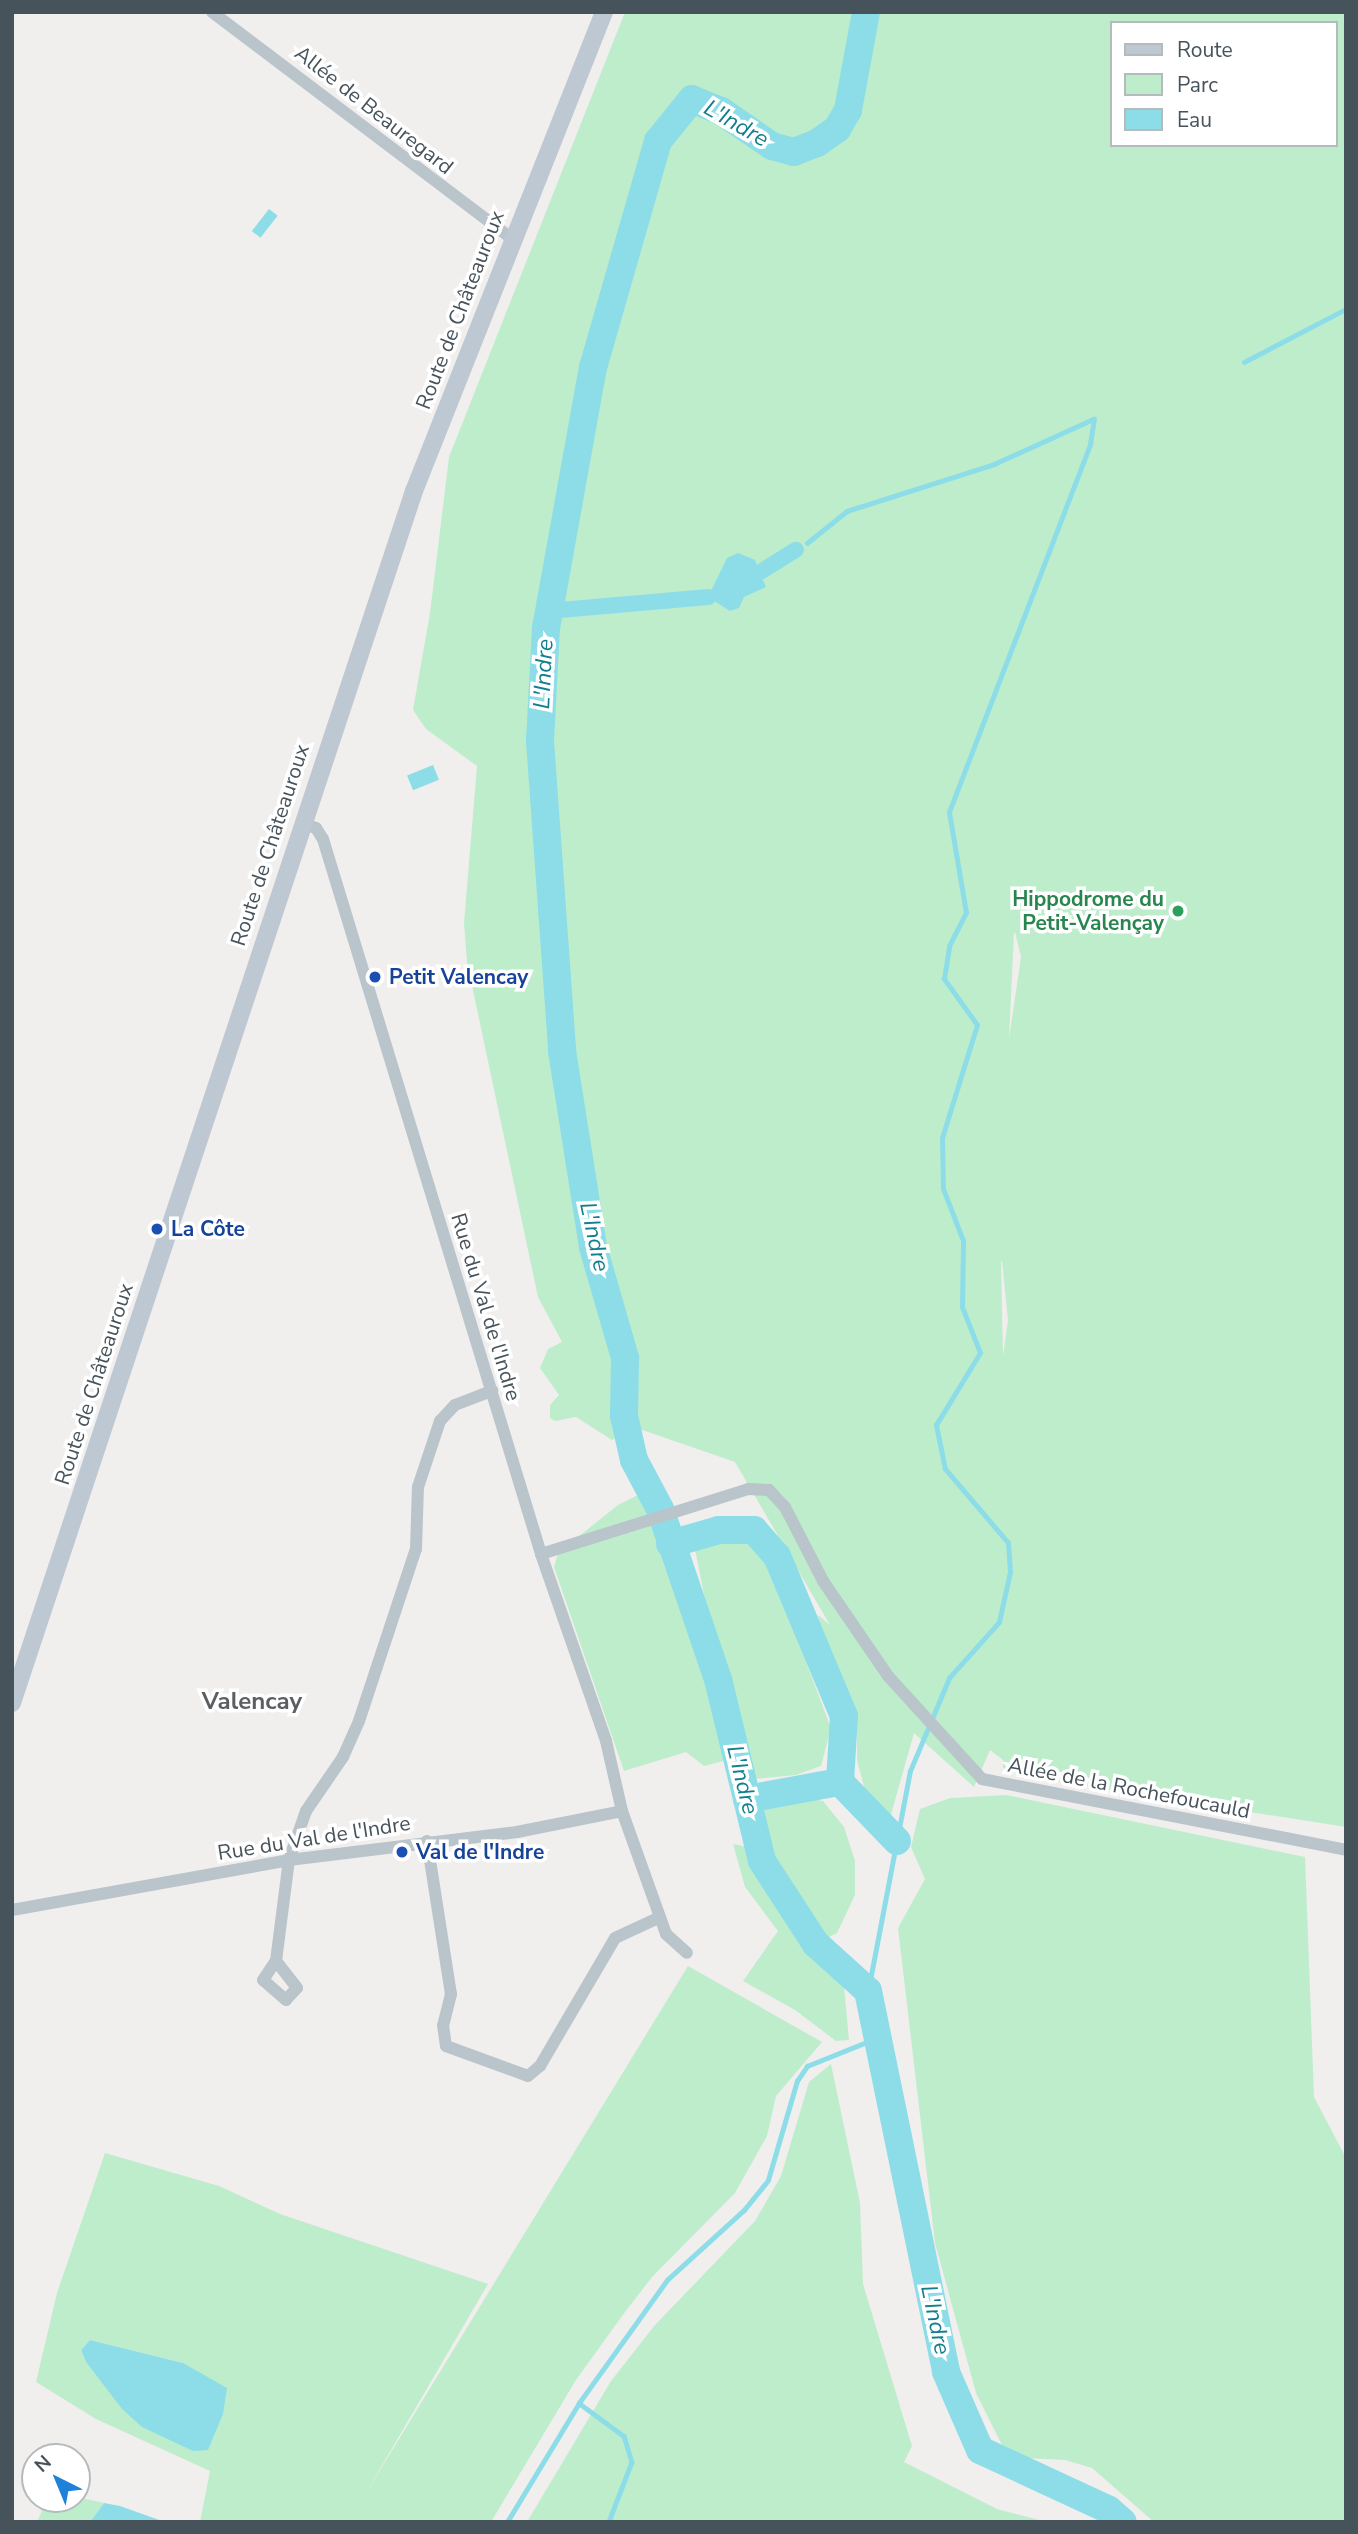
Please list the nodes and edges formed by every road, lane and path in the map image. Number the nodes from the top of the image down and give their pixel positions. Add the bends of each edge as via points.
1 (212, 12) edge
2 (604, 12) edge
3 (512, 239) junction
4 (302, 823) junction
5 (492, 1391) junction
6 (541, 1554) junction
7 (12, 1703) edge
8 (622, 1811) junction
9 (427, 1841) junction
10 (1346, 1850) edge
11 (289, 1860) junction
12 (12, 1910) edge
13 (659, 1918) junction
14 (687, 1953) dead end
15 (276, 1961) dead end

1 - 3 street, Allée de Beauregard
2 - 3 street, Route de Châteauroux
3 - 4 street, Route de Châteauroux via 414,491
4 - 5 street, Rue du Val de l'Indre via 316,828 323,839
4 - 7 street, Route de Châteauroux
5 - 6 street, Rue du Val de l'Indre
5 - 11 street via 455,1405 440,1421 418,1487 416,1549 359,1721 343,1758 306,1811
6 - 8 street, Rue du Val de l'Indre via 606,1741
6 - 10 street, Allée de la Rochefoucauld via 748,1489 769,1490 785,1507 823,1581 888,1676 982,1779
8 - 9 street, Rue du Val de l'Indre via 517,1832
8 - 13 street, Rue du Val de l'Indre
9 - 11 street, Rue du Val de l'Indre
9 - 13 street via 451,1994 443,2025 446,2046 528,2076 540,2066 615,1938
11 - 12 street, Rue du Val de l'Indre
11 - 15 street
13 - 14 street, Rue du Val de l'Indre via 666,1934

